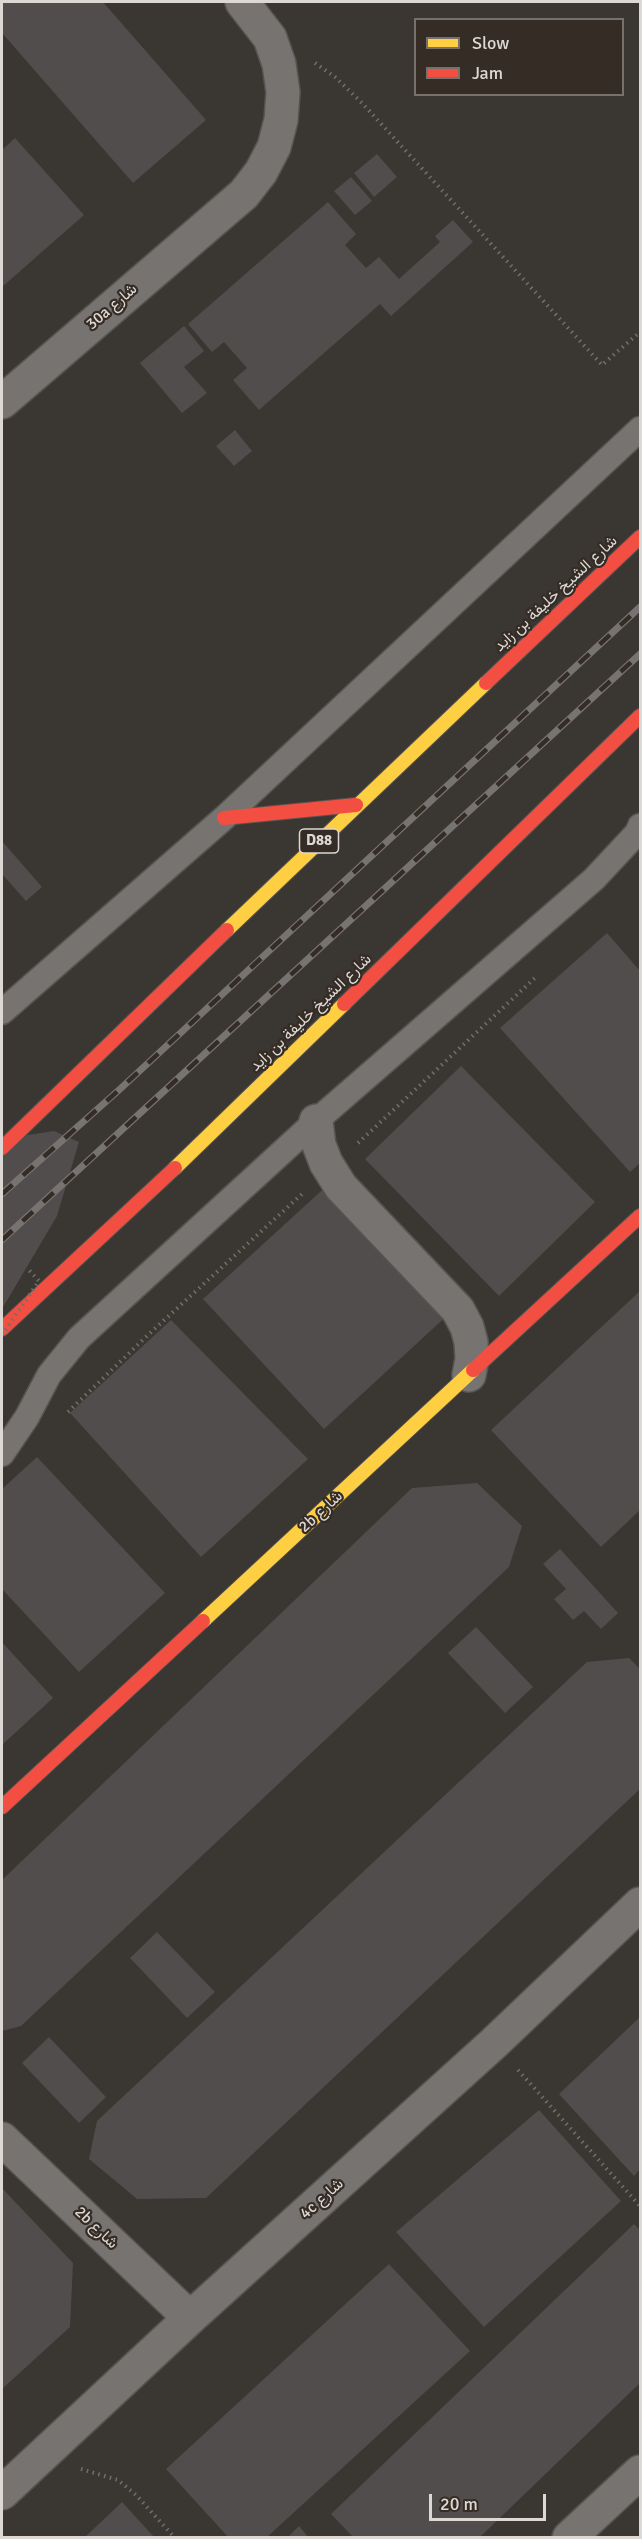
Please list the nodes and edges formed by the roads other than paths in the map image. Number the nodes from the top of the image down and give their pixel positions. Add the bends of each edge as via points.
1 (242, 2) edge
2 (2, 402) edge
3 (640, 429) edge
4 (640, 537) edge
5 (640, 716) edge
6 (356, 806) junction
7 (224, 818) junction
8 (640, 826) edge
9 (2, 1012) edge
10 (316, 1121) junction
11 (2, 1148) edge
12 (640, 1216) edge
13 (2, 1329) edge
14 (469, 1375) junction
15 (2, 1454) edge
16 (2, 1807) edge
17 (640, 1904) edge
18 (2, 2139) edge
19 (190, 2318) junction
20 (640, 2472) edge
21 (2, 2493) edge
22 (640, 2503) edge
23 (605, 2505) junction
24 (569, 2538) edge

1 - 2 street, 30a شارع via 270,38 283,92 281,120 261,172 244,194
3 - 7 lane
4 - 6 main road, شارع الشيخ خليفة بن زايد / D88
5 - 13 main road, شارع الشيخ خليفة بن زايد via 140,1202
6 - 7 main road
6 - 11 main road, شارع الشيخ خليفة بن زايد / D88
7 - 9 lane
8 - 10 lane via 594,879
10 - 14 street via 319,1146 341,1187 458,1310 471,1342
10 - 15 lane via 79,1338 49,1375
12 - 14 main road, 2b شارع
14 - 16 main road, 2b شارع
17 - 19 street, 4c شارع via 494,2043
18 - 19 street, 2b شارع
19 - 21 street, 4c شارع
20 - 23 street
22 - 23 street
23 - 24 street

